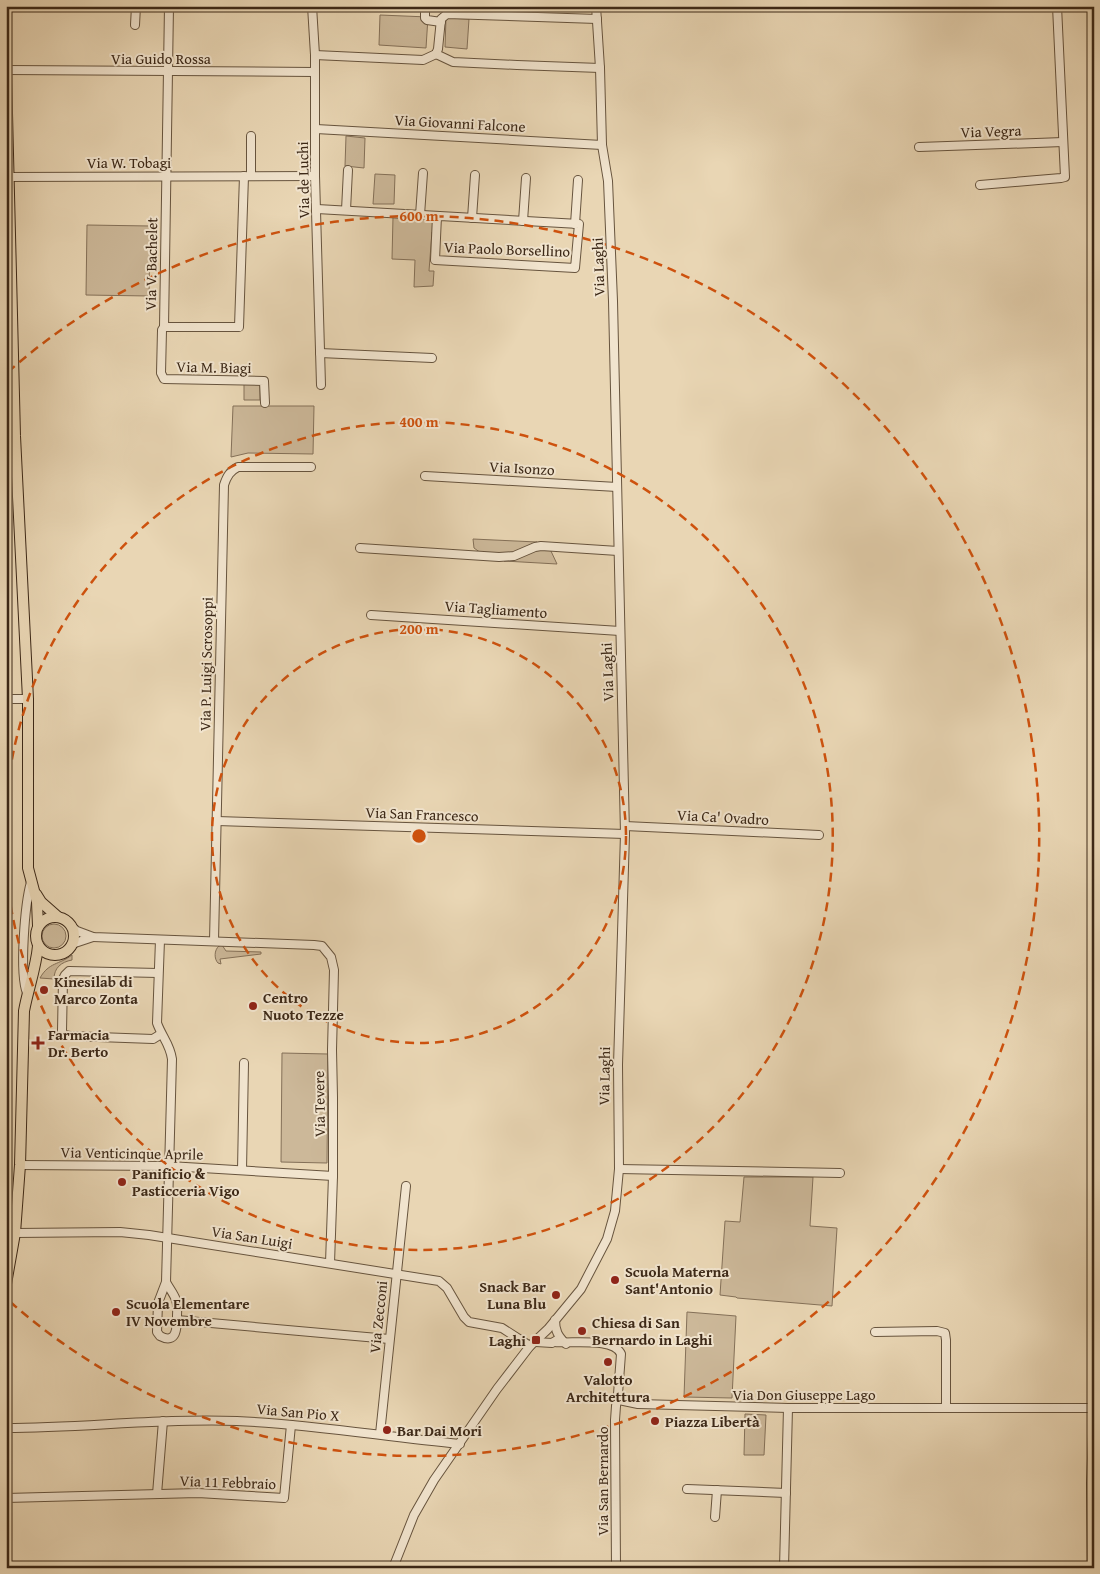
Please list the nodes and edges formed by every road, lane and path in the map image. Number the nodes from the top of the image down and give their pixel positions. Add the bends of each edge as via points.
1 (136, 6) edge
2 (169, 6) edge
3 (312, 6) edge
4 (425, 6) edge
5 (505, 6) edge
6 (596, 6) edge
7 (1057, 6) edge
8 (504, 15) junction
9 (597, 19) junction
10 (441, 22) junction
11 (136, 25) dead end
12 (436, 54) junction
13 (315, 55) junction
14 (600, 68) junction
15 (169, 71) junction
16 (6, 72) edge
17 (315, 72) junction
18 (316, 129) junction
19 (251, 136) dead end
20 (1063, 142) junction
21 (602, 145) junction
22 (919, 147) dead end
23 (348, 170) dead end
24 (423, 173) dead end
25 (475, 175) dead end
26 (166, 176) junction
27 (247, 176) junction
28 (315, 176) junction
29 (7, 177) edge
30 (526, 178) dead end
31 (578, 180) dead end
32 (980, 185) dead end
33 (317, 209) junction
34 (346, 210) junction
35 (420, 215) junction
36 (437, 216) junction
37 (472, 218) junction
38 (523, 221) junction
39 (575, 224) junction
40 (164, 327) junction
41 (320, 353) junction
42 (432, 358) dead end
43 (321, 385) dead end
44 (265, 403) dead end
45 (311, 467) dead end
46 (425, 476) dead end
47 (617, 487) junction
48 (360, 548) dead end
49 (618, 551) junction
50 (371, 615) dead end
51 (620, 631) junction
52 (6, 699) edge
53 (28, 699) junction
54 (217, 821) junction
55 (625, 830) junction
56 (819, 835) dead end
57 (32, 882) junction
58 (34, 892) junction
59 (58, 916) junction
60 (38, 926) junction
61 (72, 927) junction
62 (93, 937) junction
63 (160, 940) junction
64 (214, 942) junction
65 (72, 944) junction
66 (38, 946) junction
67 (56, 955) junction
68 (158, 973) junction
69 (32, 978) junction
70 (27, 993) junction
71 (161, 1034) junction
72 (244, 1063) dead end
73 (20, 1165) junction
74 (169, 1166) junction
75 (619, 1169) junction
76 (242, 1170) junction
77 (840, 1174) dead end
78 (333, 1176) junction
79 (406, 1186) dead end
80 (12, 1228) edge
81 (167, 1238) junction
82 (330, 1263) junction
83 (396, 1273) junction
84 (166, 1282) junction
85 (6, 1284) edge
86 (177, 1320) junction
87 (874, 1332) dead end
88 (551, 1336) junction
89 (389, 1339) junction
90 (533, 1344) junction
91 (618, 1394) junction
92 (788, 1408) junction
93 (946, 1408) junction
94 (1094, 1409) edge
95 (163, 1421) junction
96 (291, 1425) junction
97 (6, 1428) edge
98 (380, 1434) junction
99 (460, 1444) junction
100 (687, 1489) dead end
101 (717, 1490) junction
102 (786, 1493) junction
103 (157, 1494) junction
104 (6, 1498) edge
105 (716, 1517) dead end
106 (393, 1568) edge
107 (616, 1568) edge
108 (624, 1568) edge
109 (784, 1568) edge
110 (1092, 1568) edge

1 - 11 street
2 - 15 street, Via V. Bachelet
3 - 13 street, Via de Luchi
4 - 10 street via 425,18
5 - 8 street
6 - 9 street, Via Laghi
7 - 20 street
8 - 9 street
8 - 10 street via 451,13
9 - 14 street, Via Laghi
10 - 12 street
12 - 13 street via 424,60
12 - 14 street via 453,62
13 - 17 street, Via de Luchi
14 - 21 street, Via Laghi
15 - 16 street, Via Guido Rossa
15 - 17 street, Via Guido Rossa
15 - 26 street, Via V. Bachelet
16 - 29 main road
17 - 18 street, Via de Luchi
18 - 21 street, Via Giovanni Falcone
18 - 28 street, Via de Luchi
19 - 27 street
20 - 22 street, Via Vegra
20 - 32 street via 1065,177
21 - 47 street, Via Laghi via 608,181
23 - 34 street
24 - 35 street
25 - 37 street, Via Paolo Borsellino
26 - 27 street, Via W. Tobagi
26 - 29 street, Via W. Tobagi
26 - 40 street, Via V. Bachelet
27 - 28 street, Via W. Tobagi
27 - 40 street, Via V. Bachelet via 239,326
28 - 33 street, Via de Luchi
29 - 53 main road
30 - 38 street, Via Paolo Borsellino
31 - 39 street, Via Paolo Borsellino
33 - 34 street, Via Paolo Borsellino
33 - 41 street, Via de Luchi
34 - 35 street, Via Paolo Borsellino
35 - 36 street, Via Paolo Borsellino
36 - 37 street, Via Paolo Borsellino
36 - 39 street, Via Paolo Borsellino via 435,260 576,268 579,224
37 - 38 street, Via Paolo Borsellino
38 - 39 street, Via Paolo Borsellino
40 - 44 street, Via M. Biagi via 161,373 164,379 264,381
41 - 42 street
41 - 43 street, Via de Luchi
45 - 54 street, Via P. Luigi Scrosoppi via 238,467 231,470 224,485
46 - 47 street, Via Isonzo
47 - 49 street, Via Laghi
48 - 49 street via 499,557 514,556 541,546
49 - 51 street, Via Laghi
50 - 51 street, Via Tagliamento
51 - 55 street, Via Laghi
52 - 53 street
53 - 57 main road via 28,868
54 - 55 street, Via San Francesco
54 - 64 street, Via P. Luigi Scrosoppi
55 - 56 street, Via Ca' Ovadro
55 - 75 street, Via Laghi via 618,1065
57 - 58 main road
57 - 70 street via 25,924 23,978
58 - 59 main road
58 - 60 main road
59 - 60 main road via 46,918
59 - 61 main road
60 - 66 main road
61 - 62 street
61 - 65 main road
62 - 63 street
62 - 65 street
63 - 64 street
63 - 68 street
64 - 78 street, Via Tevere via 314,945 325,948 331,956 334,970
65 - 67 main road via 68,950
66 - 67 main road via 46,953
66 - 69 main road
67 - 69 main road via 40,966
68 - 71 street via 157,1023
68 - 71 street via 69,971 63,979 62,1030 64,1035 70,1036 152,1039
69 - 70 main road
70 - 73 main road
71 - 74 street via 170,1048 172,1059
72 - 76 street
73 - 74 street, Via Venticinque Aprile
73 - 80 main road
74 - 76 street, Via Venticinque Aprile
74 - 81 street
75 - 77 street
75 - 88 street, Via Laghi via 615,1211 607,1239 581,1289 554,1320
76 - 78 street, Via Venticinque Aprile
78 - 82 street, Via Tevere
79 - 83 street
80 - 81 street, Via San Luigi via 120,1232
80 - 85 main road
81 - 82 street, Via San Luigi
81 - 84 street
82 - 83 street, Via San Luigi
83 - 89 street, Via Zecconi
83 - 90 street, Via Zecconi via 439,1281 470,1322 502,1328
84 - 86 street via 177,1302
84 - 86 street via 158,1303 158,1334 172,1337
86 - 89 street
87 - 93 street via 945,1333
88 - 90 street
88 - 91 street via 566,1344 606,1344 619,1349
89 - 98 street, Via Zecconi
90 - 99 street
91 - 92 street, Via Don Giuseppe Lago via 619,1400 638,1404
91 - 107 street, Via San Bernardo via 615,1420
92 - 93 street, Via Don Giuseppe Lago
92 - 102 street
93 - 94 street, Via Don Giuseppe Lago
94 - 110 street via 1090,1483
95 - 96 street, Via San Pio X
95 - 97 street, Via San Pio X
95 - 103 street, Via 11 Febbraio
96 - 98 street, Via San Pio X
96 - 103 street, Via 11 Febbraio via 284,1498
98 - 99 street, Via San Pio X
99 - 106 street via 414,1514
100 - 101 street
101 - 102 street
101 - 105 street
102 - 109 street
103 - 104 street, Via 11 Febbraio
107 - 108 street

